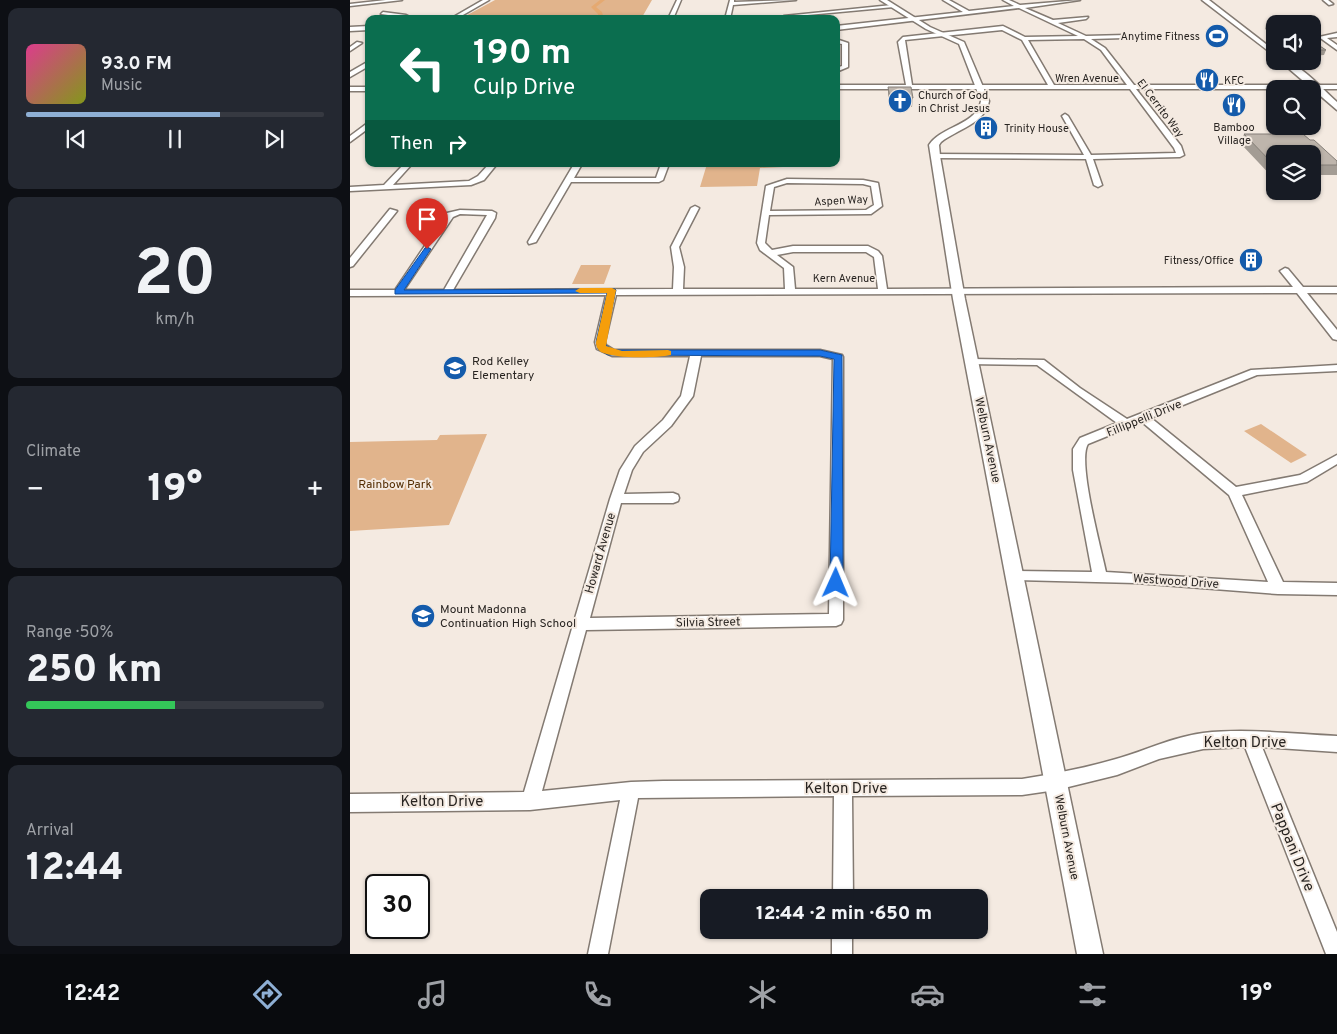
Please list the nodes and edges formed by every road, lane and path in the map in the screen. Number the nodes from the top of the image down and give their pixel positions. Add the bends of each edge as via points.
1 (400, 0) edge
2 (440, 0) edge
3 (487, 0) edge
4 (679, 0) edge
5 (794, 0) edge
6 (883, 0) edge
7 (945, 0) edge
8 (1005, 0) edge
9 (1073, 0) edge
10 (1078, 0) edge
11 (1206, 0) edge
12 (1325, 0) edge
13 (731, 2) edge
14 (434, 3) dead end
15 (1331, 4) dead end
16 (350, 5) edge
17 (892, 6) junction
18 (1020, 7) junction
19 (383, 13) dead end
20 (969, 13) junction
21 (398, 15) edge
22 (459, 15) edge
23 (672, 15) edge
24 (728, 15) edge
25 (797, 15) edge
26 (1086, 18) dead end
27 (914, 20) junction
28 (1052, 22) junction
29 (350, 28) edge
30 (365, 28) edge
31 (840, 28) edge
32 (1337, 34) edge
33 (945, 35) junction
34 (1124, 36) dead end
35 (1087, 38) junction
36 (1024, 39) junction
37 (350, 42) edge
38 (840, 42) edge
39 (1266, 47) edge
40 (1337, 48) edge
41 (350, 50) edge
42 (365, 66) edge
43 (840, 68) edge
44 (1295, 70) edge
45 (350, 75) edge
46 (1307, 80) edge
47 (840, 87) edge
48 (1266, 87) edge
49 (1321, 87) edge
50 (1337, 87) edge
51 (910, 88) junction
52 (981, 88) junction
53 (1053, 88) junction
54 (1134, 88) junction
55 (350, 89) edge
56 (365, 89) edge
57 (1321, 92) edge
58 (1337, 107) edge
59 (1066, 116) dead end
60 (365, 127) edge
61 (350, 140) edge
62 (935, 156) junction
63 (1088, 157) junction
64 (405, 167) edge
65 (490, 167) edge
66 (576, 167) edge
67 (664, 167) edge
68 (568, 180) junction
69 (1098, 185) dead end
70 (385, 188) junction
71 (350, 189) edge
72 (696, 208) dead end
73 (393, 211) dead end
74 (766, 213) junction
75 (532, 242) dead end
76 (772, 253) junction
77 (350, 264) edge
78 (1285, 271) dead end
79 (612, 290) junction
80 (678, 290) junction
81 (790, 290) junction
82 (1300, 290) junction
83 (1337, 290) edge
84 (883, 291) junction
85 (957, 291) junction
86 (350, 292) edge
87 (398, 292) junction
88 (447, 292) junction
89 (1337, 337) edge
90 (696, 353) junction
91 (972, 362) junction
92 (1337, 368) edge
93 (1144, 418) junction
94 (1127, 425) junction
95 (1337, 460) edge
96 (1234, 492) junction
97 (673, 498) dead end
98 (616, 499) junction
99 (1016, 576) junction
100 (1100, 576) junction
101 (1278, 588) junction
102 (1337, 589) edge
103 (580, 624) junction
104 (1250, 739) junction
105 (1337, 744) edge
106 (1056, 782) junction
107 (843, 788) junction
108 (631, 790) junction
109 (530, 801) junction
110 (350, 803) edge
111 (842, 889) edge
112 (842, 939) edge
113 (598, 954) edge
114 (842, 954) edge
115 (1090, 954) edge
116 (1336, 954) edge

1 - 16 street
2 - 14 street
3 - 22 street
4 - 23 street
5 - 13 street
6 - 17 main road
7 - 20 street
8 - 18 street, El Cerrito Way
9 - 10 street
9 - 18 street
11 - 39 main road
12 - 15 street
13 - 24 street
17 - 25 street
17 - 27 main road
18 - 20 street
18 - 28 street, El Cerrito Way
19 - 21 street
20 - 27 street
26 - 28 street
27 - 31 street
27 - 33 main road
28 - 35 street, El Cerrito Way
29 - 30 street
32 - 40 street via 1322,37
33 - 36 street via 1002,28
33 - 51 street via 901,41
33 - 52 main road via 965,46
34 - 35 street
35 - 36 street
35 - 54 street, El Cerrito Way via 1103,49
36 - 53 street
37 - 41 street via 359,43
38 - 43 street via 845,44 845,66
42 - 45 street
44 - 46 main road
47 - 51 street, Wren Avenue
48 - 54 street, Wren Avenue
49 - 50 street, Wren Avenue
51 - 52 street, Wren Avenue
52 - 53 street, Wren Avenue
52 - 62 main road via 986,104 983,110 937,140
53 - 54 street, Wren Avenue
54 - 63 street, El Cerrito Way via 1180,155
55 - 56 street
57 - 58 main road
59 - 63 street
60 - 61 street
62 - 63 street
62 - 85 main road, Welburn Avenue
63 - 69 street
64 - 70 street
65 - 70 street via 477,182
66 - 68 street
67 - 68 street via 659,180
68 - 75 street
70 - 71 street
72 - 80 street via 675,247 679,267
73 - 77 street
74 - 74 street, Aspen Way via 770,186 787,182 875,185 878,206 868,212
74 - 76 street via 761,243
76 - 81 street via 788,267
76 - 84 street via 793,249 868,249 878,256
78 - 82 street
79 - 80 street, Kern Avenue
79 - 88 street, Kern Avenue
79 - 90 street via 600,342 605,350
80 - 81 street, Kern Avenue
81 - 84 street, Kern Avenue
82 - 83 street, Kern Avenue
82 - 85 street, Kern Avenue
82 - 89 street
84 - 85 street, Kern Avenue
85 - 91 main road, Welburn Avenue
86 - 87 street, Kern Avenue
87 - 88 street, Kern Avenue
87 - 88 street via 450,215 460,212 492,213
90 - 98 street, Howard Avenue via 687,396 667,423 639,449 626,470
90 - 103 street, Silvia Street via 820,353 838,357 836,620
91 - 94 street via 1040,362
91 - 99 main road, Welburn Avenue
92 - 93 street, Fillippelli Drive via 1254,372
93 - 94 street, Fillippelli Drive
93 - 96 street
94 - 100 street, Fillippelli Drive via 1084,441 1079,449 1079,470
95 - 96 street via 1303,479
96 - 101 street
97 - 98 street
98 - 103 street, Howard Avenue
99 - 100 street, Westwood Drive
99 - 106 main road, Welburn Avenue
100 - 101 street, Westwood Drive
101 - 102 street, Westwood Drive
103 - 109 street, Howard Avenue
104 - 105 street, Kelton Drive
104 - 106 street, Kelton Drive via 1203,741 1159,750 1117,767
104 - 116 street, Pappani Drive
106 - 107 street, Kelton Drive via 1022,787
106 - 115 main road, Welburn Avenue
107 - 108 street, Kelton Drive
107 - 111 street
108 - 109 street, Kelton Drive
108 - 113 street
109 - 110 street, Kelton Drive
112 - 114 street

